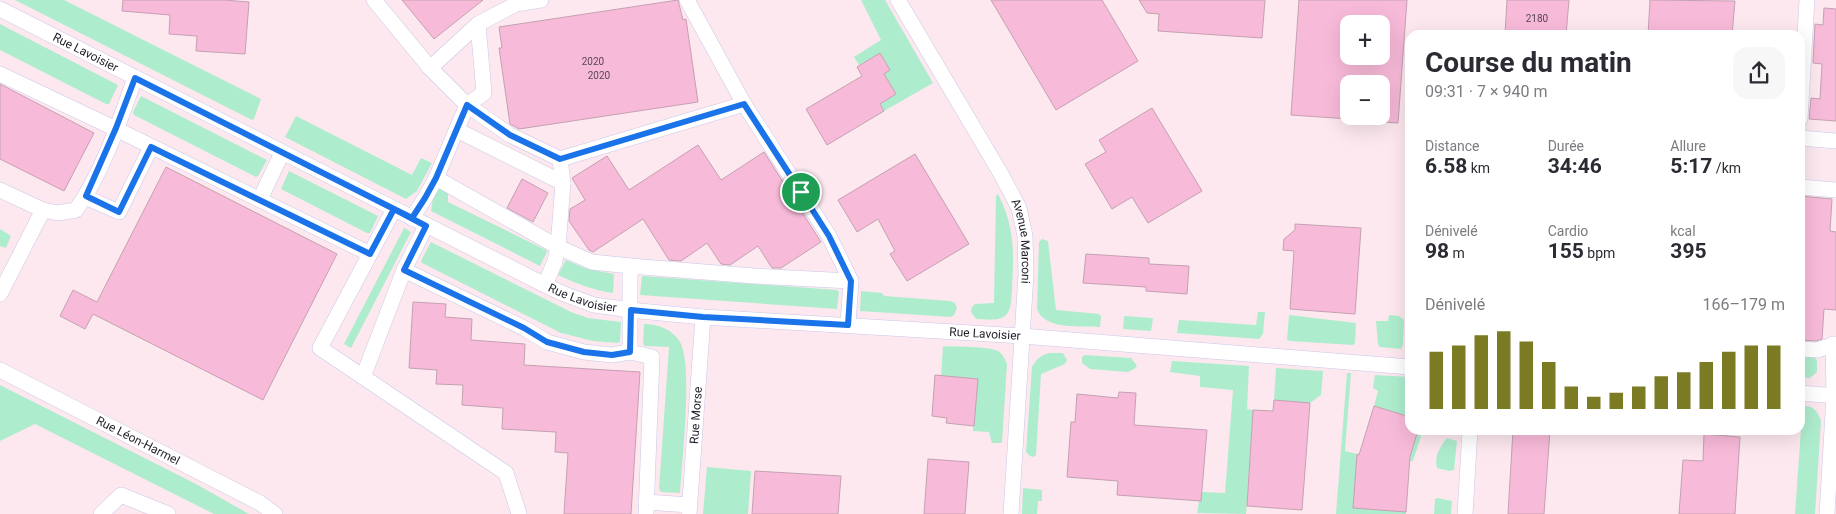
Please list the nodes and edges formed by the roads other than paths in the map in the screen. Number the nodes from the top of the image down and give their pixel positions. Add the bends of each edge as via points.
1 (374, 0) edge
2 (541, 0) edge
3 (687, 0) edge
4 (898, 0) edge
5 (1808, 0) edge
6 (516, 2) edge
7 (0, 10) edge
8 (478, 24) junction
9 (1805, 45) edge
10 (430, 68) junction
11 (0, 74) edge
12 (135, 78) junction
13 (744, 104) junction
14 (467, 105) junction
15 (116, 128) junction
16 (456, 130) junction
17 (1805, 138) edge
18 (1836, 141) edge
19 (151, 147) junction
20 (282, 153) junction
21 (560, 159) junction
22 (436, 178) junction
23 (563, 183) junction
24 (1805, 187) edge
25 (0, 190) edge
26 (1836, 190) edge
27 (86, 196) junction
28 (260, 199) junction
29 (394, 209) junction
30 (43, 210) junction
31 (412, 218) junction
32 (426, 226) junction
33 (558, 247) junction
34 (370, 254) junction
35 (630, 266) junction
36 (404, 270) junction
37 (851, 281) junction
38 (545, 285) junction
39 (0, 294) edge
40 (631, 310) junction
41 (703, 317) junction
42 (848, 325) junction
43 (1022, 336) junction
44 (1834, 344) edge
45 (1805, 349) edge
46 (630, 352) junction
47 (1405, 367) edge
48 (0, 370) edge
49 (363, 377) junction
50 (1805, 393) edge
51 (1835, 396) edge
52 (1470, 435) edge
53 (1832, 496) edge
54 (646, 508) edge
55 (690, 510) edge
56 (101, 514) edge
57 (168, 514) edge
58 (274, 514) edge
59 (519, 514) edge
60 (1011, 514) edge
61 (1465, 514) edge
62 (1827, 514) edge

1 - 10 street
2 - 6 street
3 - 13 street
4 - 43 street, Avenue Marconi via 1019,208 1025,236 1026,274
5 - 9 street
6 - 8 street
7 - 12 street, Rue Lavoisier
8 - 10 street
8 - 14 street via 484,93
10 - 14 street
11 - 15 street
12 - 15 street
12 - 20 street, Rue Lavoisier
13 - 21 street
13 - 37 street via 829,236
14 - 16 street
14 - 21 street via 510,135
15 - 19 street
15 - 27 street
16 - 22 street
16 - 23 street
17 - 18 street
19 - 27 street via 119,212
19 - 28 street
20 - 28 street
20 - 29 street, Rue Lavoisier
21 - 23 street
22 - 31 street
22 - 33 street
23 - 33 street
24 - 26 street
25 - 30 street
27 - 30 street via 76,210 58,213
28 - 34 street
29 - 31 street, Rue Lavoisier
29 - 34 street
30 - 39 street
31 - 32 street, Rue Lavoisier
32 - 36 street
32 - 38 street, Rue Lavoisier
33 - 35 street via 592,262
33 - 38 street
34 - 49 street via 320,348
35 - 37 street
35 - 40 street
36 - 46 street via 547,342 584,352 612,355
36 - 49 street
37 - 42 street
38 - 40 street, Rue Lavoisier via 594,305
40 - 41 street, Rue Lavoisier
40 - 46 street
41 - 42 street, Rue Lavoisier
41 - 55 street, Rue Morse
42 - 43 street, Rue Lavoisier
43 - 47 street, Rue Lavoisier
43 - 60 street, Avenue Marconi
44 - 45 street via 1817,350
44 - 51 street
46 - 54 street via 652,357
48 - 58 street, Rue Léon-Harmel via 260,503
49 - 59 street via 506,473
50 - 51 street
51 - 53 street
52 - 61 street
53 - 62 street
54 - 55 street
56 - 57 street via 120,495

